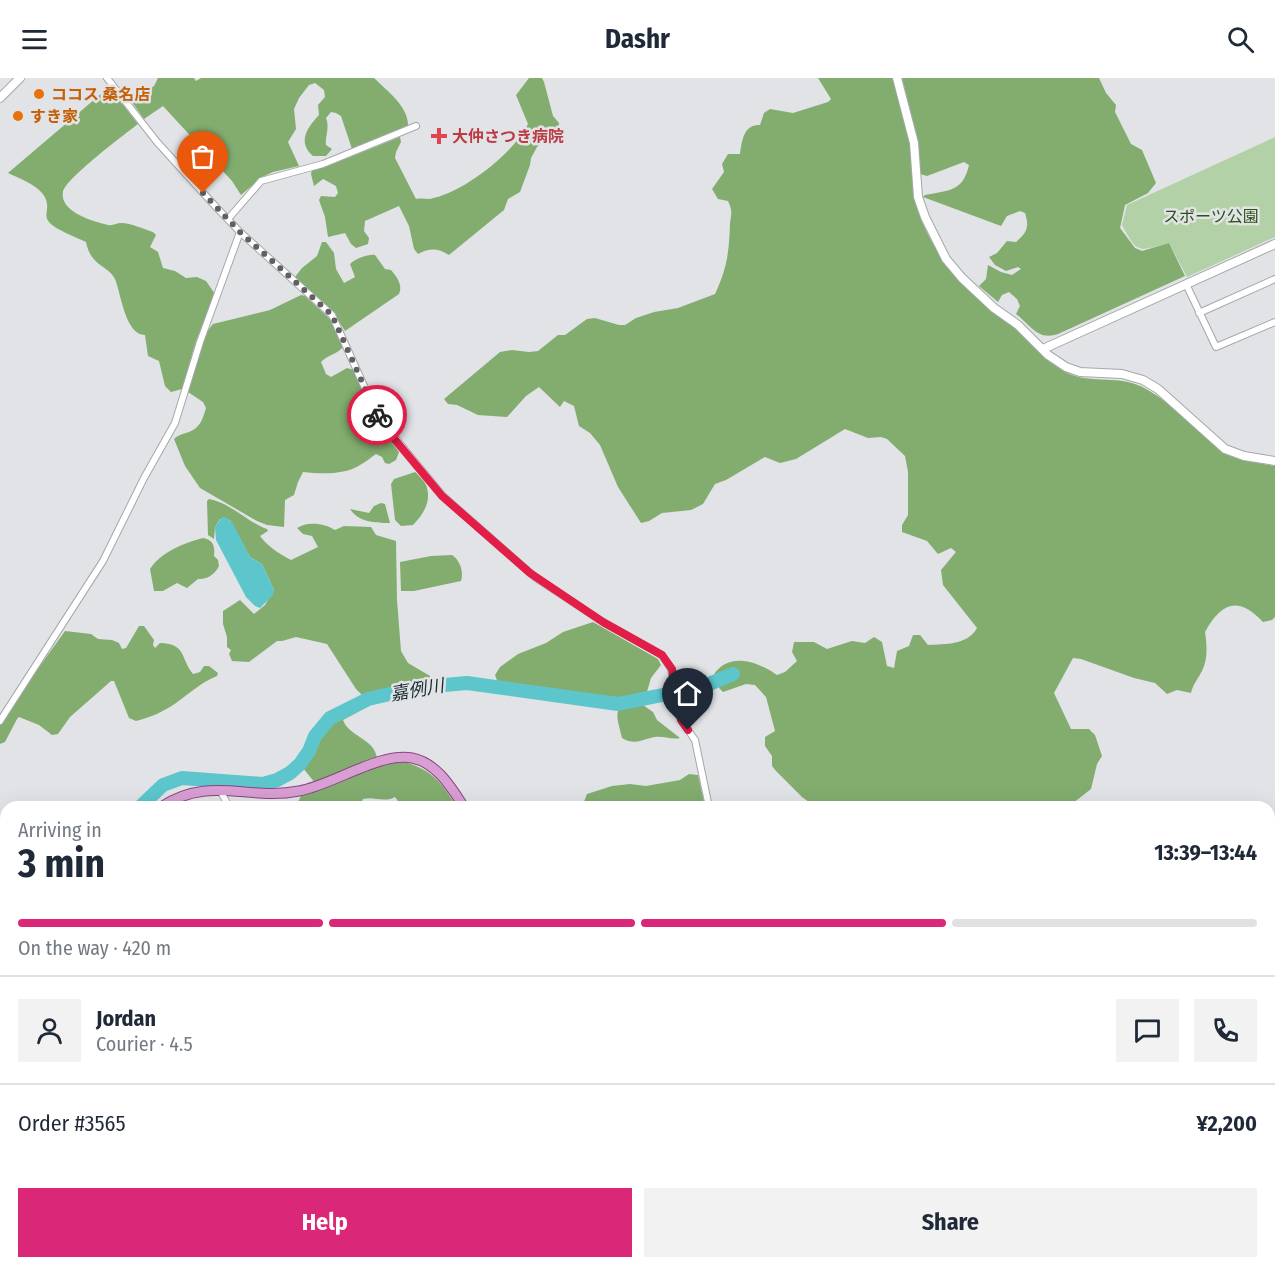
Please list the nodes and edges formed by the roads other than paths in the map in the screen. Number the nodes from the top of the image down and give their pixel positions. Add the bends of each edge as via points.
1 (20, 78) edge
2 (107, 78) edge
3 (897, 78) edge
4 (0, 98) edge
5 (416, 126) dead end
6 (228, 219) junction
7 (240, 232) junction
8 (1275, 244) edge
9 (1275, 279) edge
10 (1186, 284) junction
11 (1199, 313) junction
12 (1275, 322) edge
13 (1043, 349) junction
14 (1275, 461) edge
15 (0, 721) edge
16 (220, 790) junction
17 (171, 801) edge
18 (226, 801) edge
19 (460, 801) edge
20 (708, 801) edge

1 - 4 street
2 - 6 street via 173,160
3 - 13 street via 914,143 918,197 946,258 962,278
5 - 6 street via 323,164 261,181
6 - 7 street
7 - 15 street via 175,423 103,561
7 - 20 street via 332,315 378,417 442,496 536,578 662,655 670,665 681,720 695,740
8 - 10 street
9 - 11 street
10 - 11 street
10 - 13 street
11 - 12 street via 1216,347
13 - 14 street via 1074,371 1122,374 1143,380 1225,449
16 - 17 main road via 194,791
16 - 18 street
16 - 19 main road via 298,791 384,760 407,757 434,769

